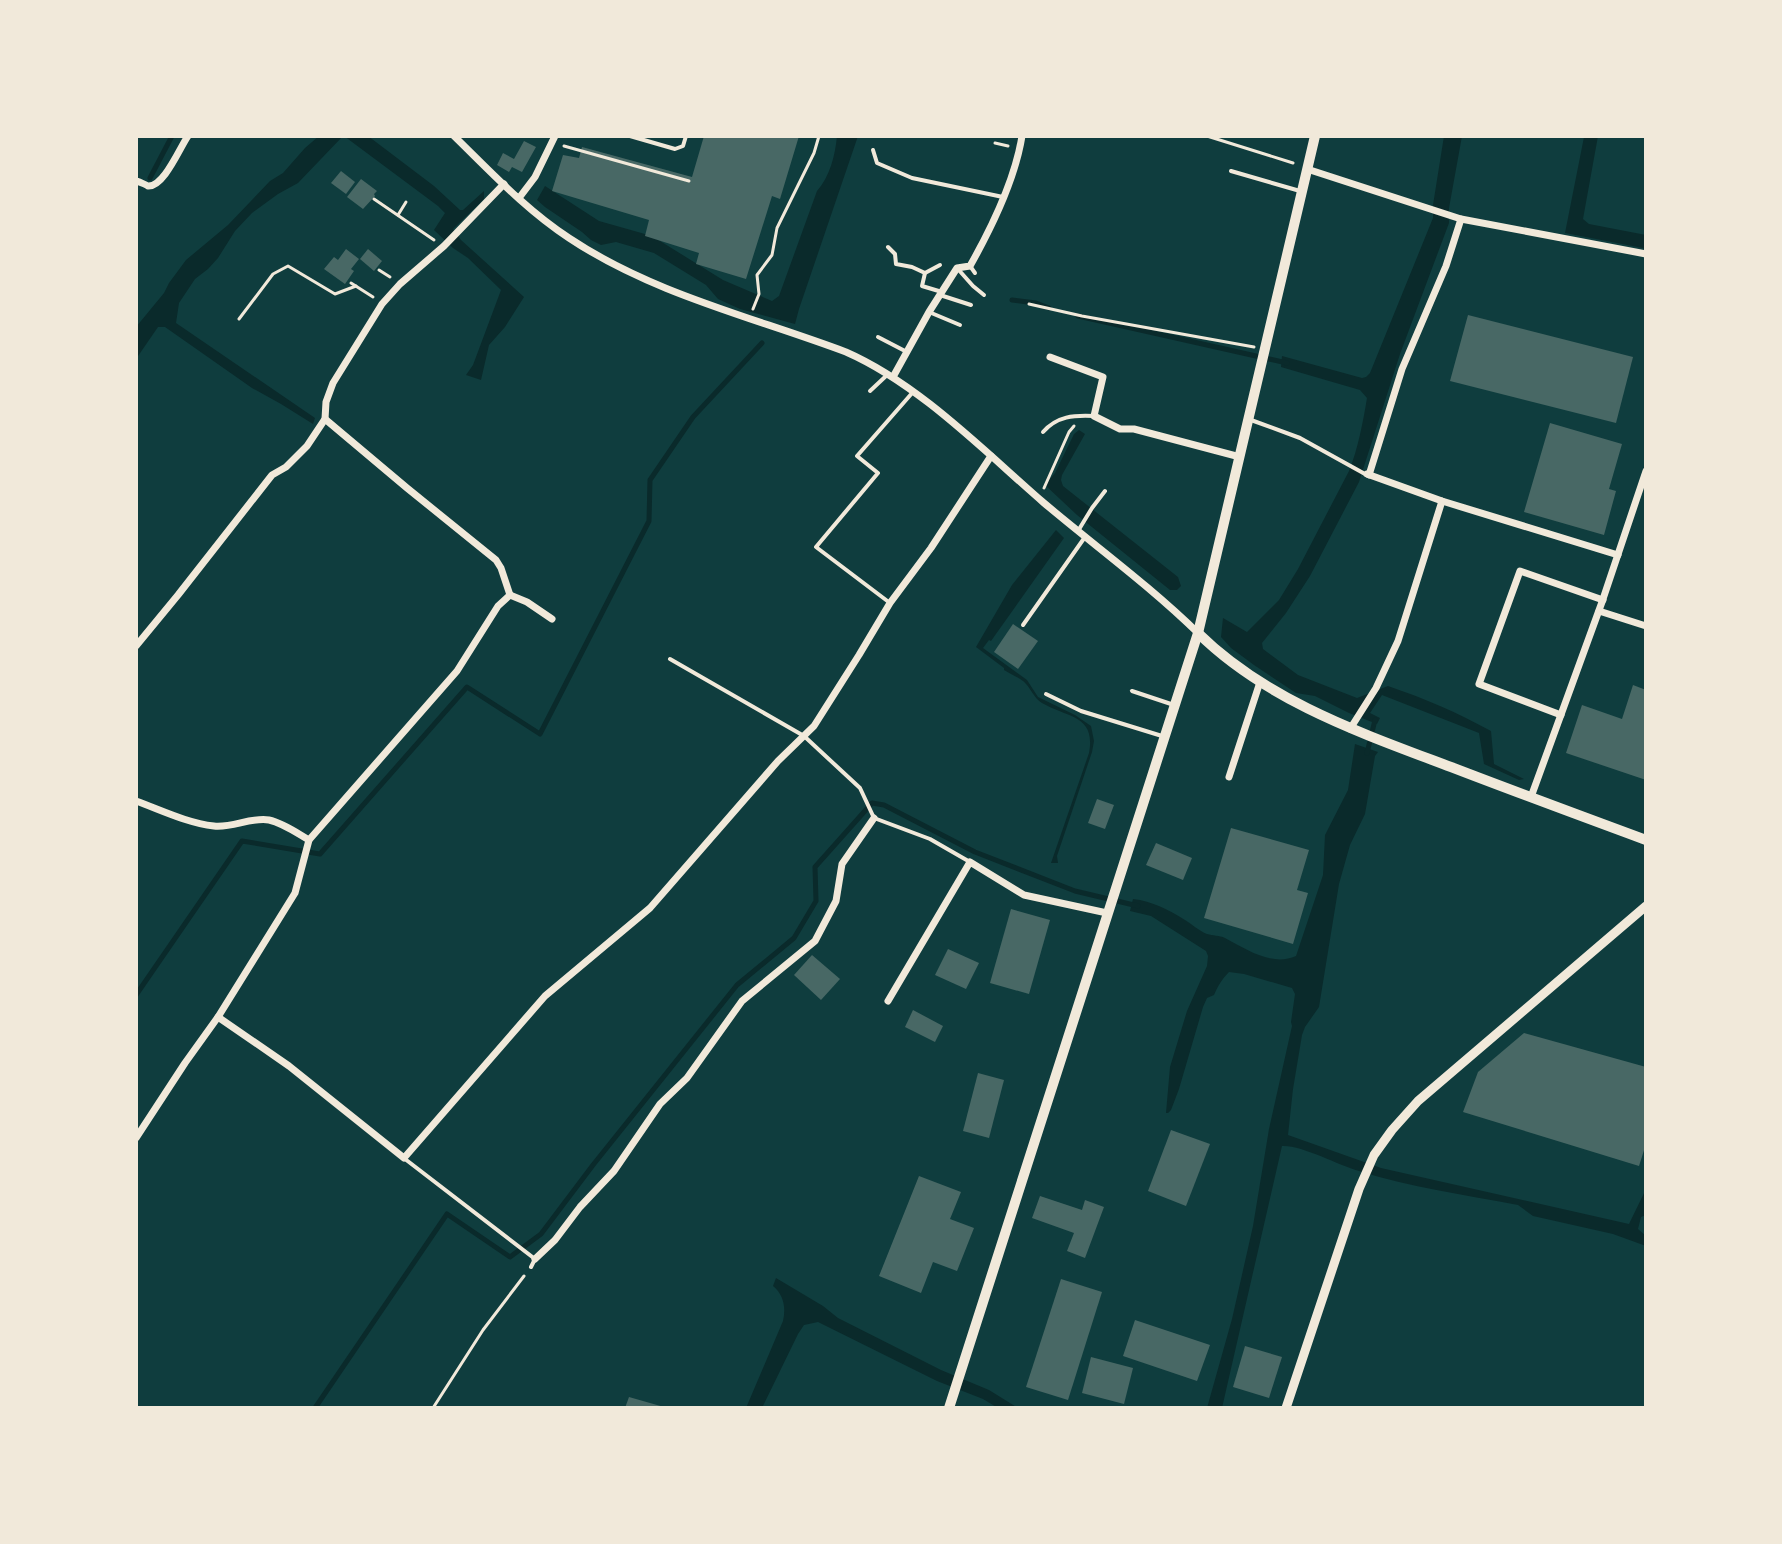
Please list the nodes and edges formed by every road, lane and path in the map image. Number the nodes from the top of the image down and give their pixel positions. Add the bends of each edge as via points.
1 (188, 136) edge
2 (454, 136) edge
3 (630, 136) edge
4 (686, 136) edge
5 (819, 136) edge
6 (1207, 136) edge
7 (1315, 136) edge
8 (1022, 137) edge
9 (554, 139) edge
10 (873, 150) dead end
11 (1293, 163) dead end
12 (1307, 169) junction
13 (1231, 171) dead end
14 (136, 181) edge
15 (689, 181) dead end
16 (504, 184) junction
17 (1302, 191) junction
18 (1003, 197) junction
19 (519, 198) junction
20 (374, 199) dead end
21 (406, 202) dead end
22 (398, 215) junction
23 (1461, 219) junction
24 (444, 246) junction
25 (888, 247) dead end
26 (1646, 254) edge
27 (940, 265) dead end
28 (957, 268) junction
29 (925, 273) junction
30 (351, 283) dead end
31 (356, 286) junction
32 (941, 293) junction
33 (984, 295) dead end
34 (382, 304) junction
35 (1029, 304) dead end
36 (971, 305) dead end
37 (929, 312) junction
38 (752, 313) dead end
39 (239, 319) dead end
40 (960, 325) dead end
41 (878, 337) dead end
42 (1265, 351) junction
43 (907, 352) junction
44 (1050, 357) dead end
45 (891, 376) junction
46 (870, 391) dead end
47 (913, 392) junction
48 (1084, 415) junction
49 (1094, 416) junction
50 (325, 419) junction
51 (1249, 419) junction
52 (1043, 432) dead end
53 (991, 456) junction
54 (1240, 457) junction
55 (1646, 471) edge
56 (1367, 474) junction
57 (1644, 481) edge
58 (1105, 491) dead end
59 (1037, 496) junction
60 (1442, 501) junction
61 (1080, 528) junction
62 (1085, 537) junction
63 (1618, 555) junction
64 (510, 595) junction
65 (1603, 600) junction
66 (890, 603) junction
67 (1599, 611) junction
68 (552, 619) dead end
69 (1023, 625) dead end
70 (1646, 626) edge
71 (1198, 633) junction
72 (136, 646) edge
73 (670, 659) dead end
74 (1260, 682) junction
75 (1132, 691) dead end
76 (1046, 694) dead end
77 (1176, 705) junction
78 (1561, 715) junction
79 (1350, 729) junction
80 (804, 736) junction
81 (1164, 736) junction
82 (1229, 777) dead end
83 (1531, 797) junction
84 (136, 801) edge
85 (874, 818) junction
86 (309, 840) junction
87 (1646, 840) edge
88 (970, 862) junction
89 (1646, 906) edge
90 (1107, 913) junction
91 (888, 1001) dead end
92 (218, 1017) junction
93 (136, 1138) edge
94 (404, 1158) junction
95 (535, 1259) junction
96 (531, 1267) joint
97 (433, 1408) edge
98 (949, 1408) edge
99 (1286, 1408) edge

1 - 14 street via 156,184
2 - 16 street
3 - 4 lane via 675,149 683,146
5 - 38 path via 777,228 772,255 757,275 759,294
6 - 11 path
7 - 12 main road
8 - 18 street
9 - 15 path
9 - 19 street
10 - 18 lane via 877,163 912,178
12 - 17 main road
12 - 23 street
13 - 17 lane
16 - 19 street
16 - 24 street
17 - 42 main road
18 - 28 street via 973,269
19 - 45 street via 560,232 625,269 688,297 846,352
20 - 22 path
21 - 22 path
22 - 24 path
23 - 26 street
23 - 56 street
24 - 34 street
25 - 29 lane via 896,264
27 - 29 lane
28 - 32 street
28 - 33 lane
29 - 32 lane via 922,286
30 - 31 path
31 - 34 path
31 - 39 path via 335,294 288,266 273,274
32 - 36 lane
32 - 37 street
34 - 50 street via 333,383
35 - 42 path
37 - 40 lane
37 - 43 street
41 - 43 lane
42 - 51 main road
43 - 45 street
44 - 49 street via 1103,377
45 - 46 lane
45 - 47 street
47 - 53 street
47 - 66 lane via 857,456 878,473 816,547
48 - 49 lane
48 - 52 lane via 1063,417
48 - 59 path via 1069,432
49 - 54 street via 1120,429
50 - 64 street via 496,560
50 - 72 street via 307,446 272,475
51 - 54 main road
51 - 56 lane via 1300,438
53 - 59 street
53 - 66 street
54 - 71 main road
55 - 57 street
56 - 60 street
57 - 63 street
58 - 61 lane
59 - 61 street
60 - 63 street
60 - 79 street via 1398,641
61 - 62 street
62 - 69 lane
62 - 71 street
63 - 65 street
64 - 68 street
64 - 86 street via 457,671
65 - 67 street
65 - 78 street via 1520,571 1479,684
66 - 80 street
67 - 70 street
67 - 78 street
71 - 74 main road
71 - 77 main road
73 - 80 lane
74 - 79 main road
74 - 82 street
75 - 77 lane
76 - 81 lane via 1081,711
77 - 81 main road
78 - 83 street
79 - 83 main road
80 - 85 lane via 860,788
80 - 94 street via 650,908 545,996
81 - 90 main road
83 - 87 main road
84 - 86 street via 205,825 269,820
85 - 88 lane via 930,839
85 - 95 street via 842,864 836,901 815,941 742,1001 614,1171
86 - 92 street via 295,893
88 - 90 street via 1024,895
88 - 91 street
89 - 99 street via 1418,1101 1374,1155
90 - 98 main road
92 - 93 street
92 - 94 street
94 - 95 lane
95 - 96 lane
96 - 97 path

